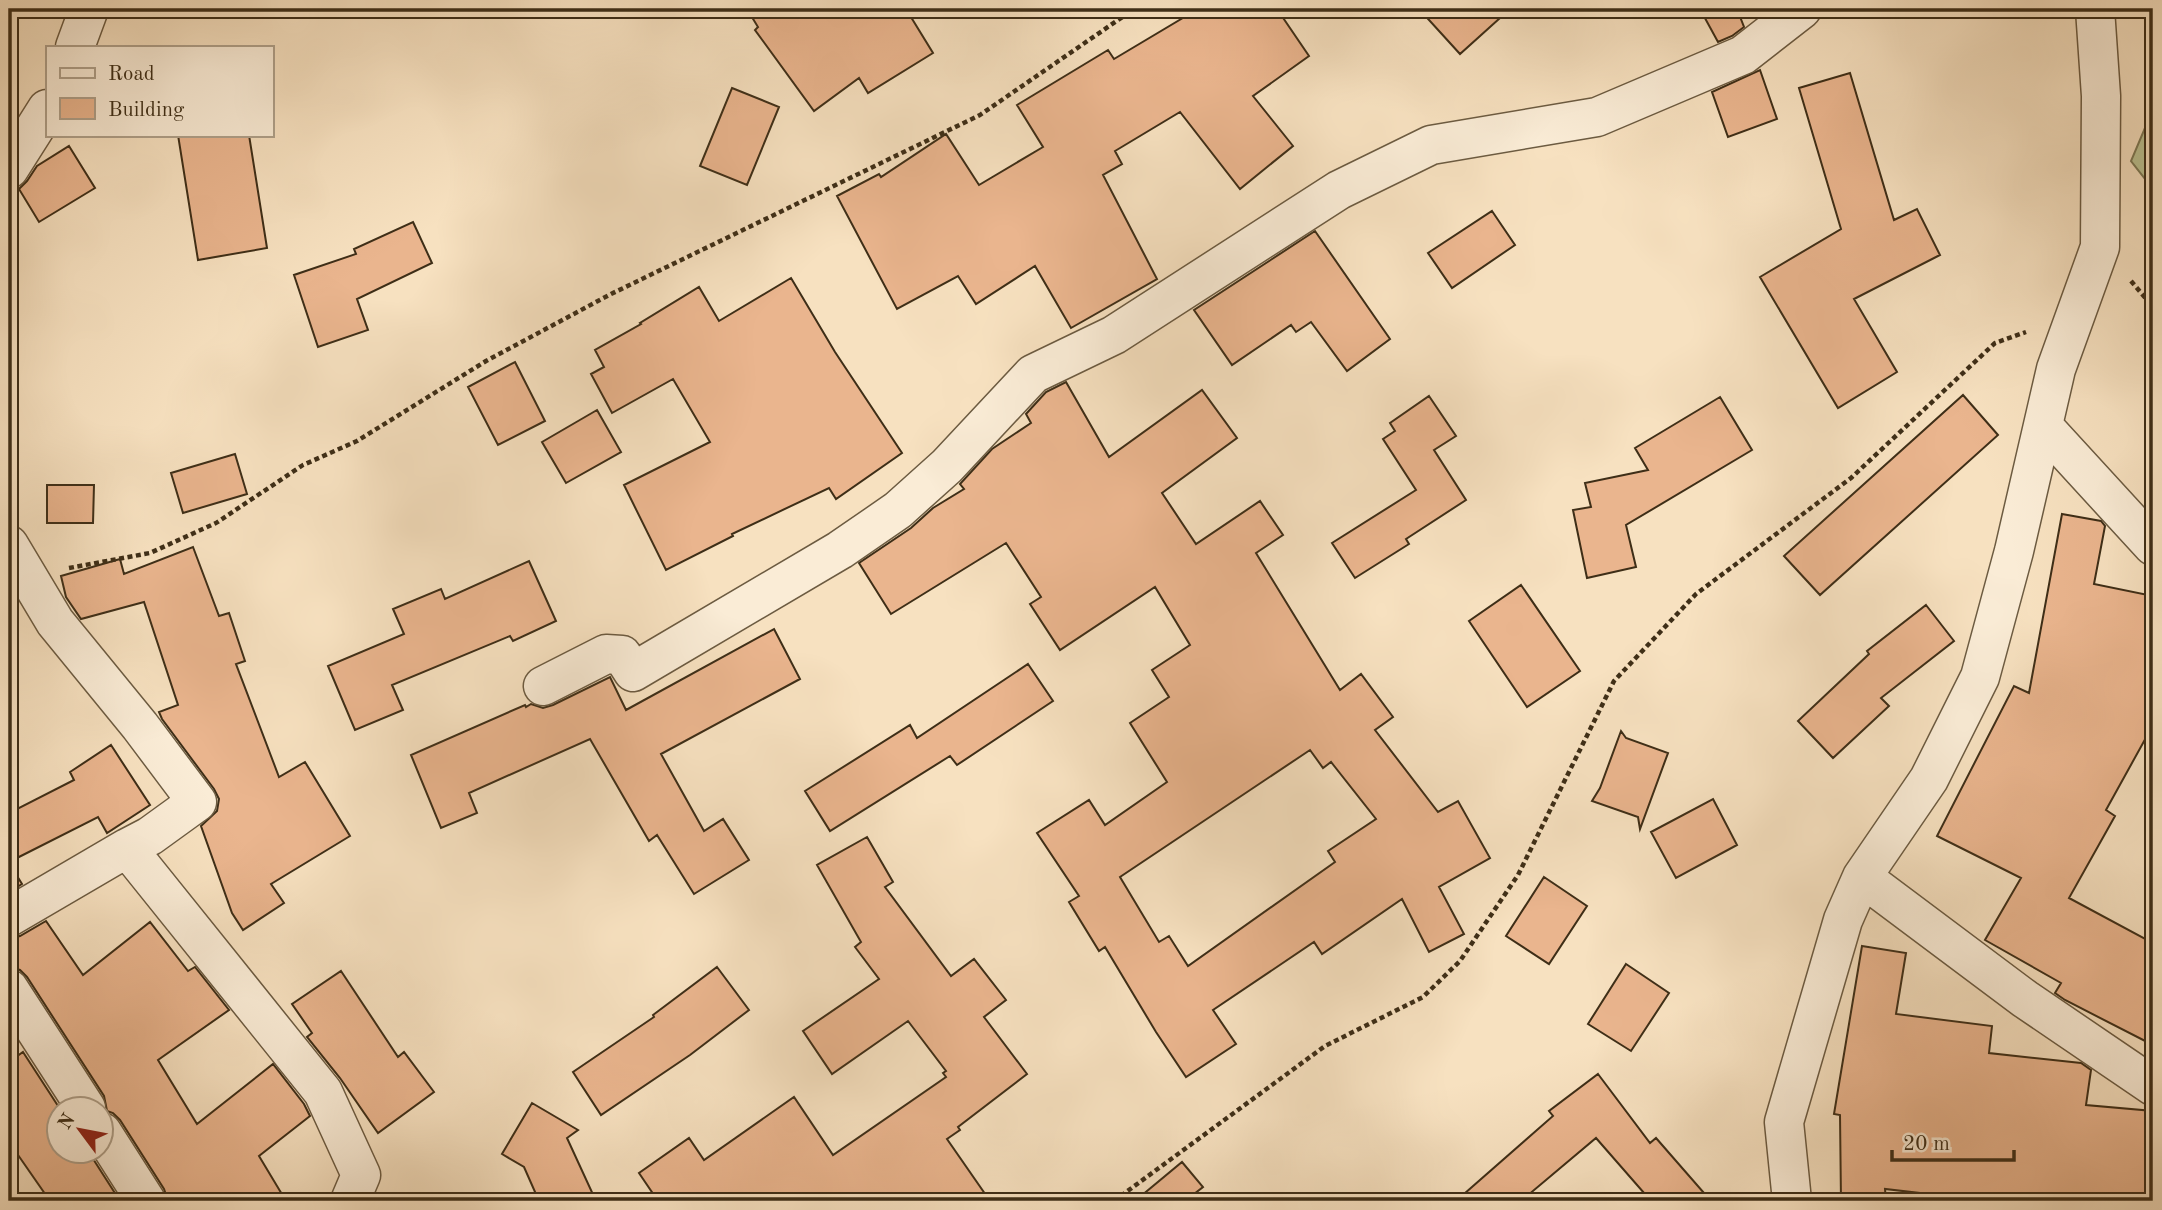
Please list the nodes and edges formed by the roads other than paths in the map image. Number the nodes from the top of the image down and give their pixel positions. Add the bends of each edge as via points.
1 (89, 9) edge
2 (1802, 9) edge
3 (2095, 9) edge
4 (75, 46) edge
5 (46, 110) edge
6 (9, 169) edge
7 (2043, 427) junction
8 (2153, 546) edge
9 (17, 561) edge
10 (543, 686) dead end
11 (127, 848) junction
12 (1862, 877) junction
13 (9, 917) edge
14 (9, 989) edge
15 (2153, 1086) edge
16 (77, 1094) edge
17 (116, 1154) edge
18 (146, 1201) edge
19 (350, 1201) edge
20 (1792, 1201) edge

1 - 4 street
2 - 10 street via 1743,55 1597,117 1432,145 1339,190 1114,335 1033,374 947,466 898,510 840,550 633,672 622,655 606,653
3 - 7 street via 2101,96 2100,247 2056,369
5 - 6 street
7 - 8 street
7 - 12 street via 1980,677 1929,779
9 - 11 street via 55,622 197,802
11 - 13 street
11 - 19 street via 323,1092 361,1175
12 - 15 street via 2025,999
12 - 20 street via 1843,920 1784,1122
14 - 16 street
17 - 18 street

